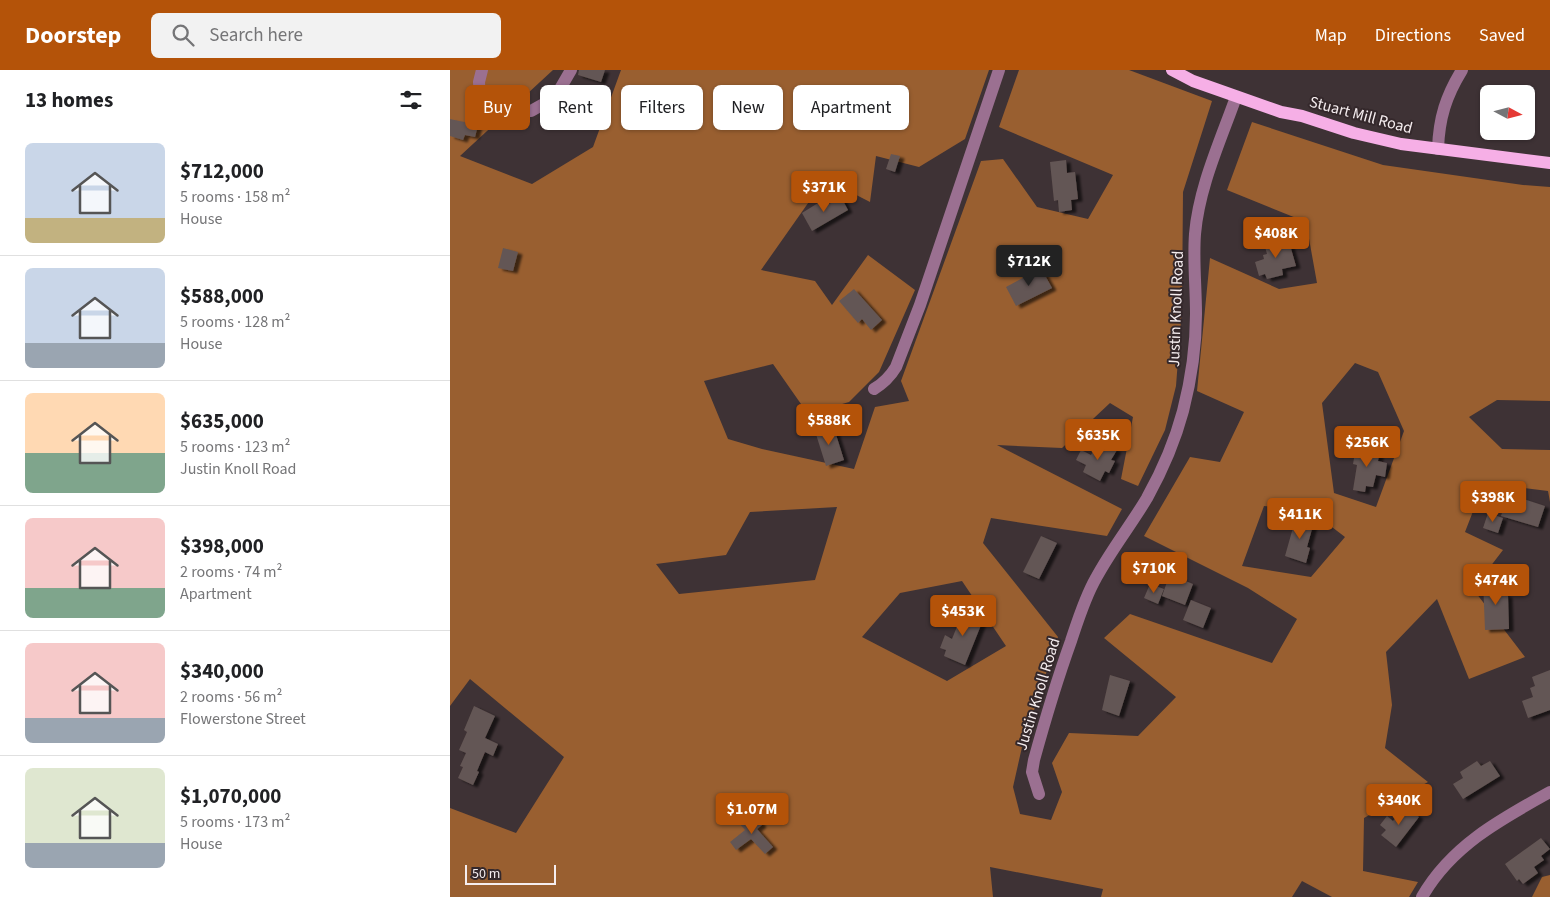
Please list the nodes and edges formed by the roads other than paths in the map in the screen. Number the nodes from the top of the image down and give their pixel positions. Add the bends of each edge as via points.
1 (482, 70) edge
2 (571, 70) edge
3 (999, 70) edge
4 (1172, 70) edge
5 (1462, 70) edge
6 (1236, 97) junction
7 (1438, 149) junction
8 (1550, 163) edge
9 (874, 389) dead end
10 (1550, 792) edge
11 (1039, 794) dead end
12 (1422, 897) edge

1 - 2 street via 480,102 498,112 531,111 549,101
3 - 9 street via 896,367 887,380
4 - 6 main road, Stuart Mill Road
5 - 7 street via 1442,112
6 - 7 main road, Stuart Mill Road via 1354,133
6 - 11 street, Justin Knoll Road via 1200,207 1194,263 1196,312 1193,354 1183,411 1160,472 1084,602 1034,760 1032,772
7 - 8 main road, Stuart Mill Road
10 - 12 street via 1477,835 1441,870

